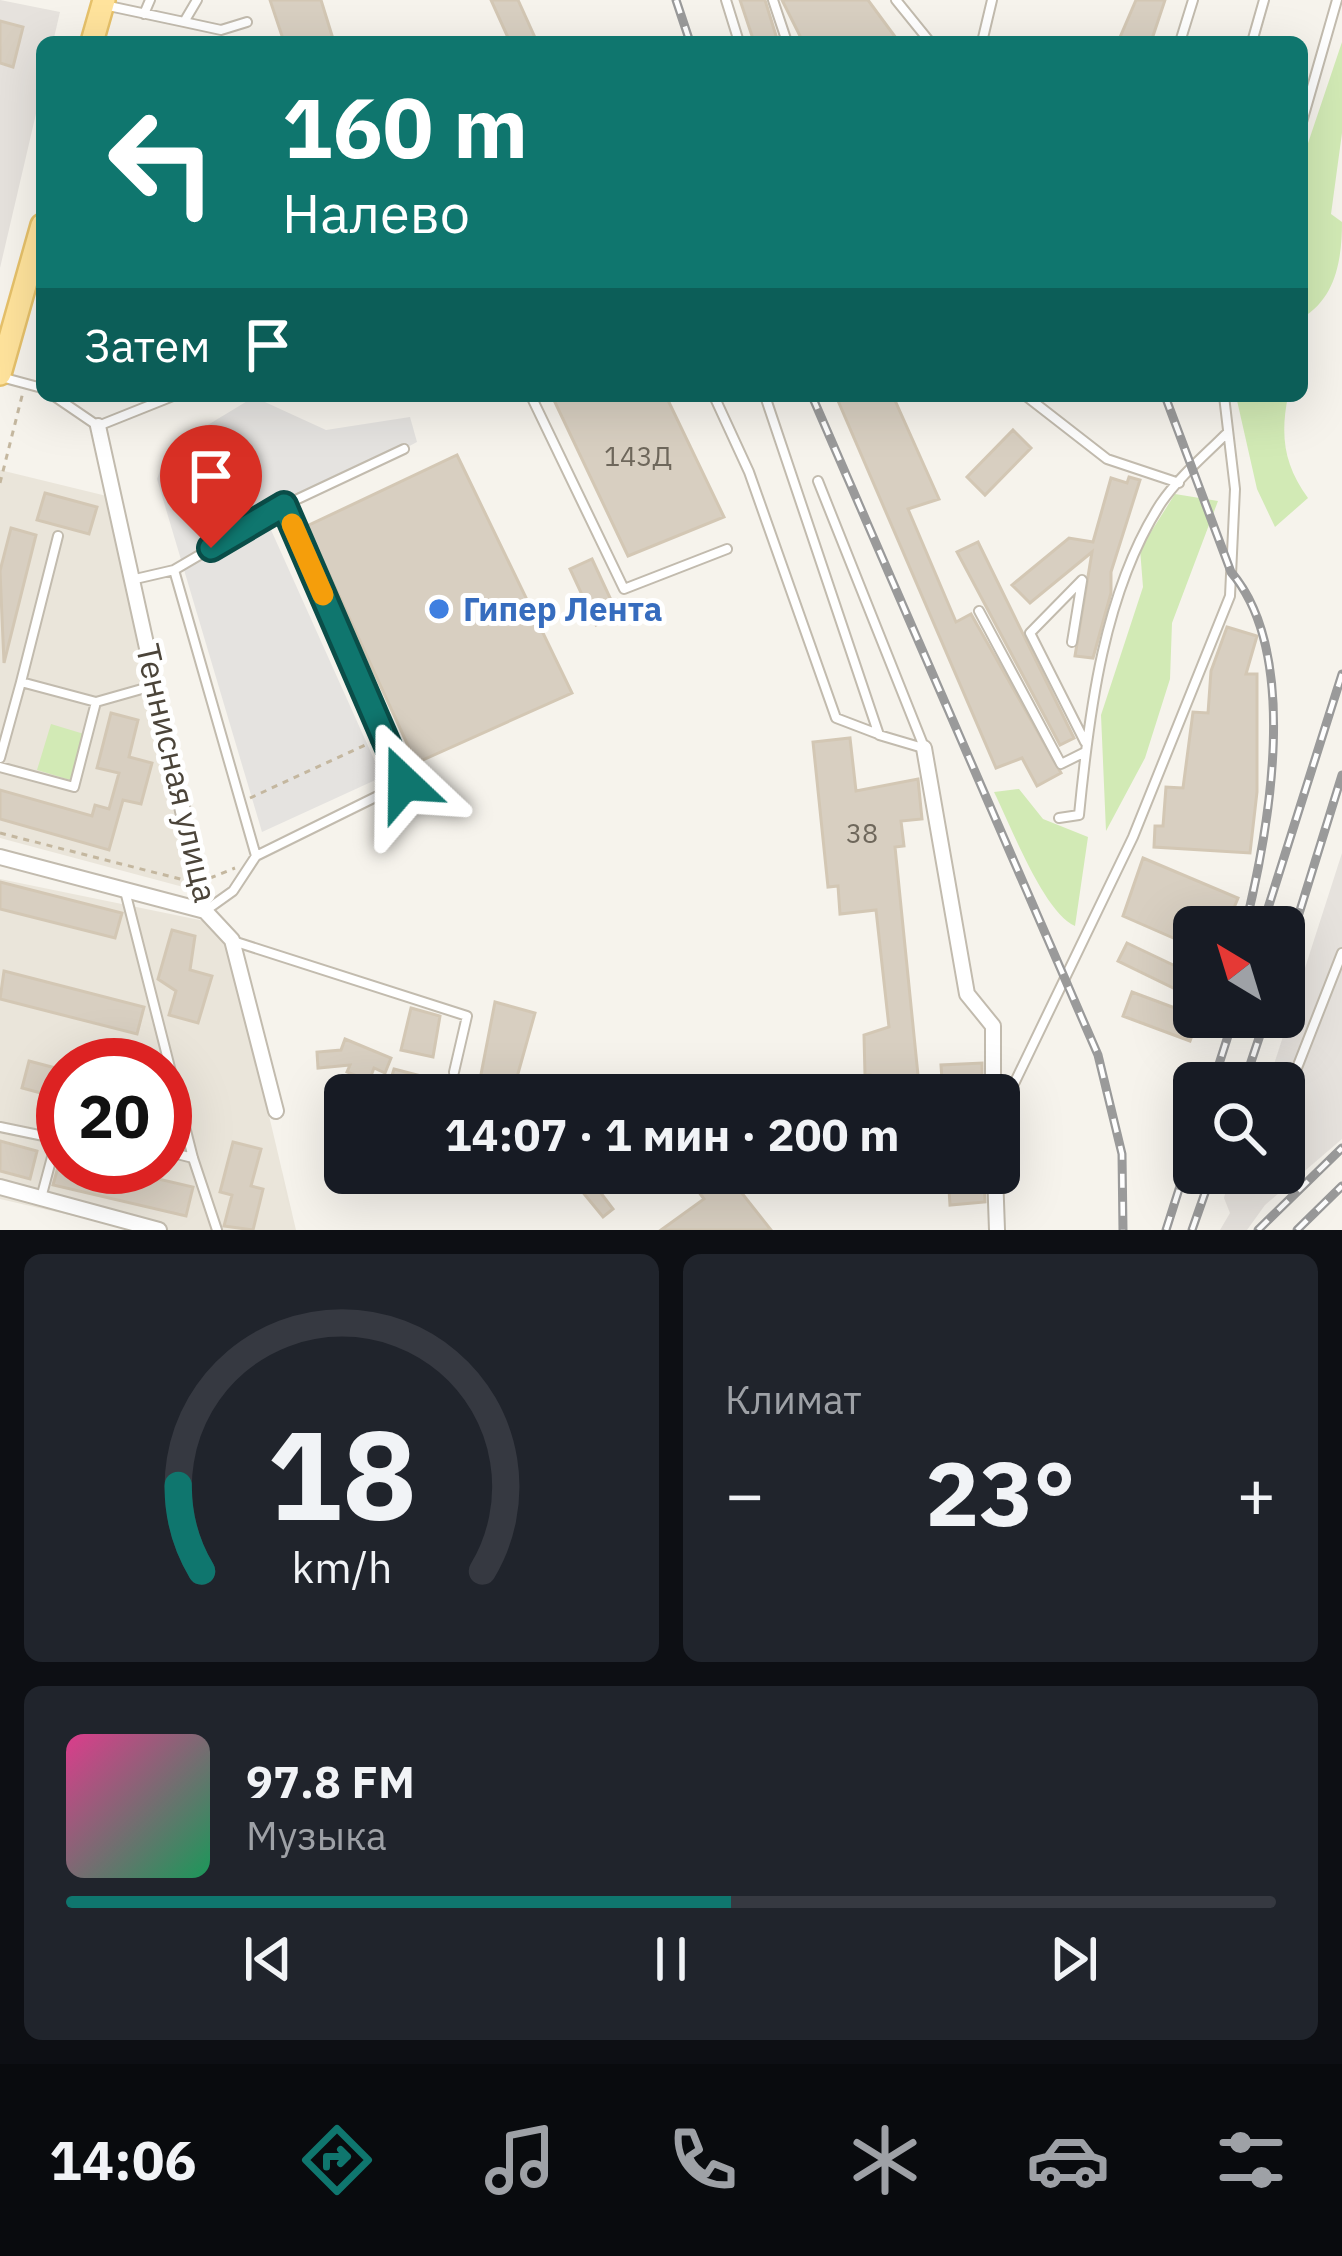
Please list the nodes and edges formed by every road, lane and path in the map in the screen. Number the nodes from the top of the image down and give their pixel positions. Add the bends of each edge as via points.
1 (150, 0) edge
2 (197, 0) edge
3 (726, 0) edge
4 (773, 0) edge
5 (896, 0) edge
6 (992, 0) edge
7 (1193, 0) edge
8 (1264, 0) edge
9 (1337, 0) edge
10 (96, 2) edge
11 (144, 14) junction
12 (184, 22) junction
13 (247, 22) dead end
14 (93, 36) edge
15 (737, 36) edge
16 (785, 36) edge
17 (924, 36) edge
18 (983, 36) edge
19 (1182, 36) edge
20 (1254, 36) edge
21 (1308, 90) edge
22 (36, 260) edge
23 (0, 375) edge
24 (25, 383) junction
25 (36, 386) edge
26 (63, 402) edge
27 (158, 402) edge
28 (534, 402) edge
29 (717, 402) edge
30 (767, 402) edge
31 (1034, 402) edge
32 (1224, 402) edge
33 (98, 426) junction
34 (1226, 434) junction
35 (404, 449) dead end
36 (818, 481) dead end
37 (0, 483) edge
38 (1179, 483) junction
39 (284, 505) junction
40 (58, 536) dead end
41 (727, 549) dead end
42 (174, 569) junction
43 (131, 580) junction
44 (979, 611) dead end
45 (1072, 642) dead end
46 (21, 682) junction
47 (156, 685) junction
48 (96, 702) junction
49 (879, 734) junction
50 (3, 736) edge
51 (384, 737) junction
52 (1086, 747) junction
53 (924, 748) junction
54 (0, 763) edge
55 (241, 802) junction
56 (1059, 818) dead end
57 (0, 833) edge
58 (256, 856) junction
59 (0, 857) edge
60 (241, 862) dead end
61 (199, 883) junction
62 (125, 890) junction
63 (205, 911) junction
64 (232, 940) junction
65 (1342, 953) edge
66 (1299, 1062) edge
67 (454, 1072) dead end
68 (993, 1074) edge
69 (1019, 1074) edge
70 (276, 1111) dead end
71 (0, 1127) edge
72 (36, 1135) edge
73 (193, 1158) joint
74 (0, 1187) edge
75 (43, 1194) edge
76 (996, 1194) edge
77 (41, 1199) junction
78 (159, 1230) edge
79 (217, 1230) edge
80 (997, 1230) edge

1 - 11 lane
2 - 12 lane
3 - 15 lane
4 - 16 lane
5 - 17 lane
6 - 18 lane
7 - 19 lane
8 - 20 lane
9 - 21 lane
10 - 11 lane
10 - 14 main road
11 - 12 lane
12 - 13 lane via 221,30
22 - 23 main road
23 - 24 lane
24 - 25 lane
24 - 37 path
26 - 33 lane
27 - 33 lane
28 - 41 lane via 624,589
29 - 49 lane via 836,718
30 - 49 lane
31 - 38 lane via 1107,459
32 - 34 lane
33 - 43 street, Теннисная улица
34 - 38 lane
34 - 69 lane via 1235,489 1230,596 1133,837
35 - 39 lane
36 - 53 lane
38 - 52 lane via 1127,572
39 - 42 lane
39 - 51 lane
40 - 46 lane
42 - 43 lane
42 - 55 lane
43 - 47 street, Теннисная улица
44 - 52 lane via 1061,764
45 - 52 lane via 1082,580 1030,633
46 - 48 lane
46 - 50 lane
47 - 48 lane
47 - 61 street, Теннисная улица
48 - 54 lane via 74,787
49 - 53 lane
50 - 54 lane
51 - 55 path
51 - 58 lane via 404,783
52 - 56 lane via 1078,814
53 - 68 street via 967,994 993,1026
55 - 58 lane
57 - 61 path
58 - 63 lane via 233,891
59 - 62 street
60 - 61 path
61 - 63 street, Теннисная улица
62 - 63 street
62 - 73 lane
63 - 64 street, Теннисная улица
64 - 67 lane via 467,1016
64 - 70 street, Теннисная улица
65 - 66 lane
71 - 72 lane
73 - 79 lane
74 - 77 street
75 - 77 lane
76 - 80 street
77 - 78 street

